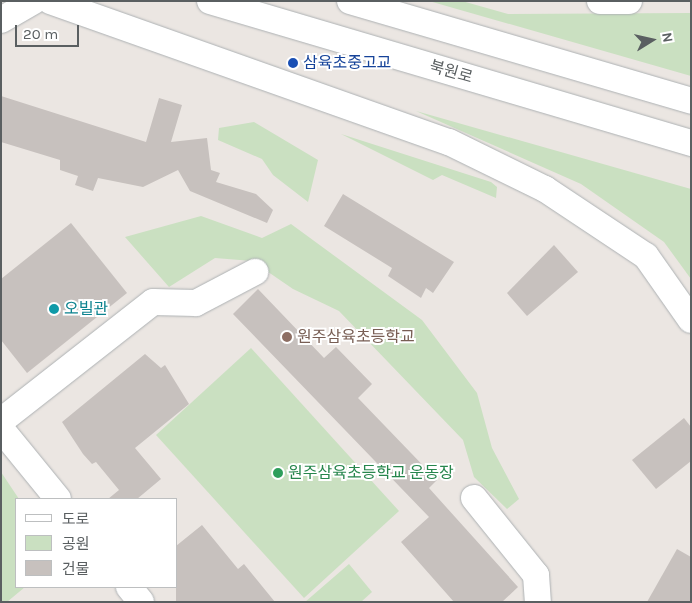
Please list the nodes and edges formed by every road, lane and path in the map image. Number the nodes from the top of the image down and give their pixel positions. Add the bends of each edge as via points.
1 (34, 1) edge
2 (50, 1) edge
3 (210, 1) edge
4 (350, 1) edge
5 (600, 1) edge
6 (629, 1) edge
7 (1, 20) edge
8 (691, 101) edge
9 (691, 143) edge
10 (255, 272) dead end
11 (691, 320) edge
12 (1, 421) edge
13 (1, 429) edge
14 (57, 498) edge
15 (474, 498) dead end
16 (129, 588) edge
17 (141, 602) edge
18 (538, 602) edge

1 - 7 street
2 - 11 street via 450,142 545,189 646,256
3 - 9 street, 북원로
4 - 8 street
5 - 6 street
10 - 12 street via 196,303 152,302
13 - 14 street
15 - 18 street via 536,575
16 - 17 street

